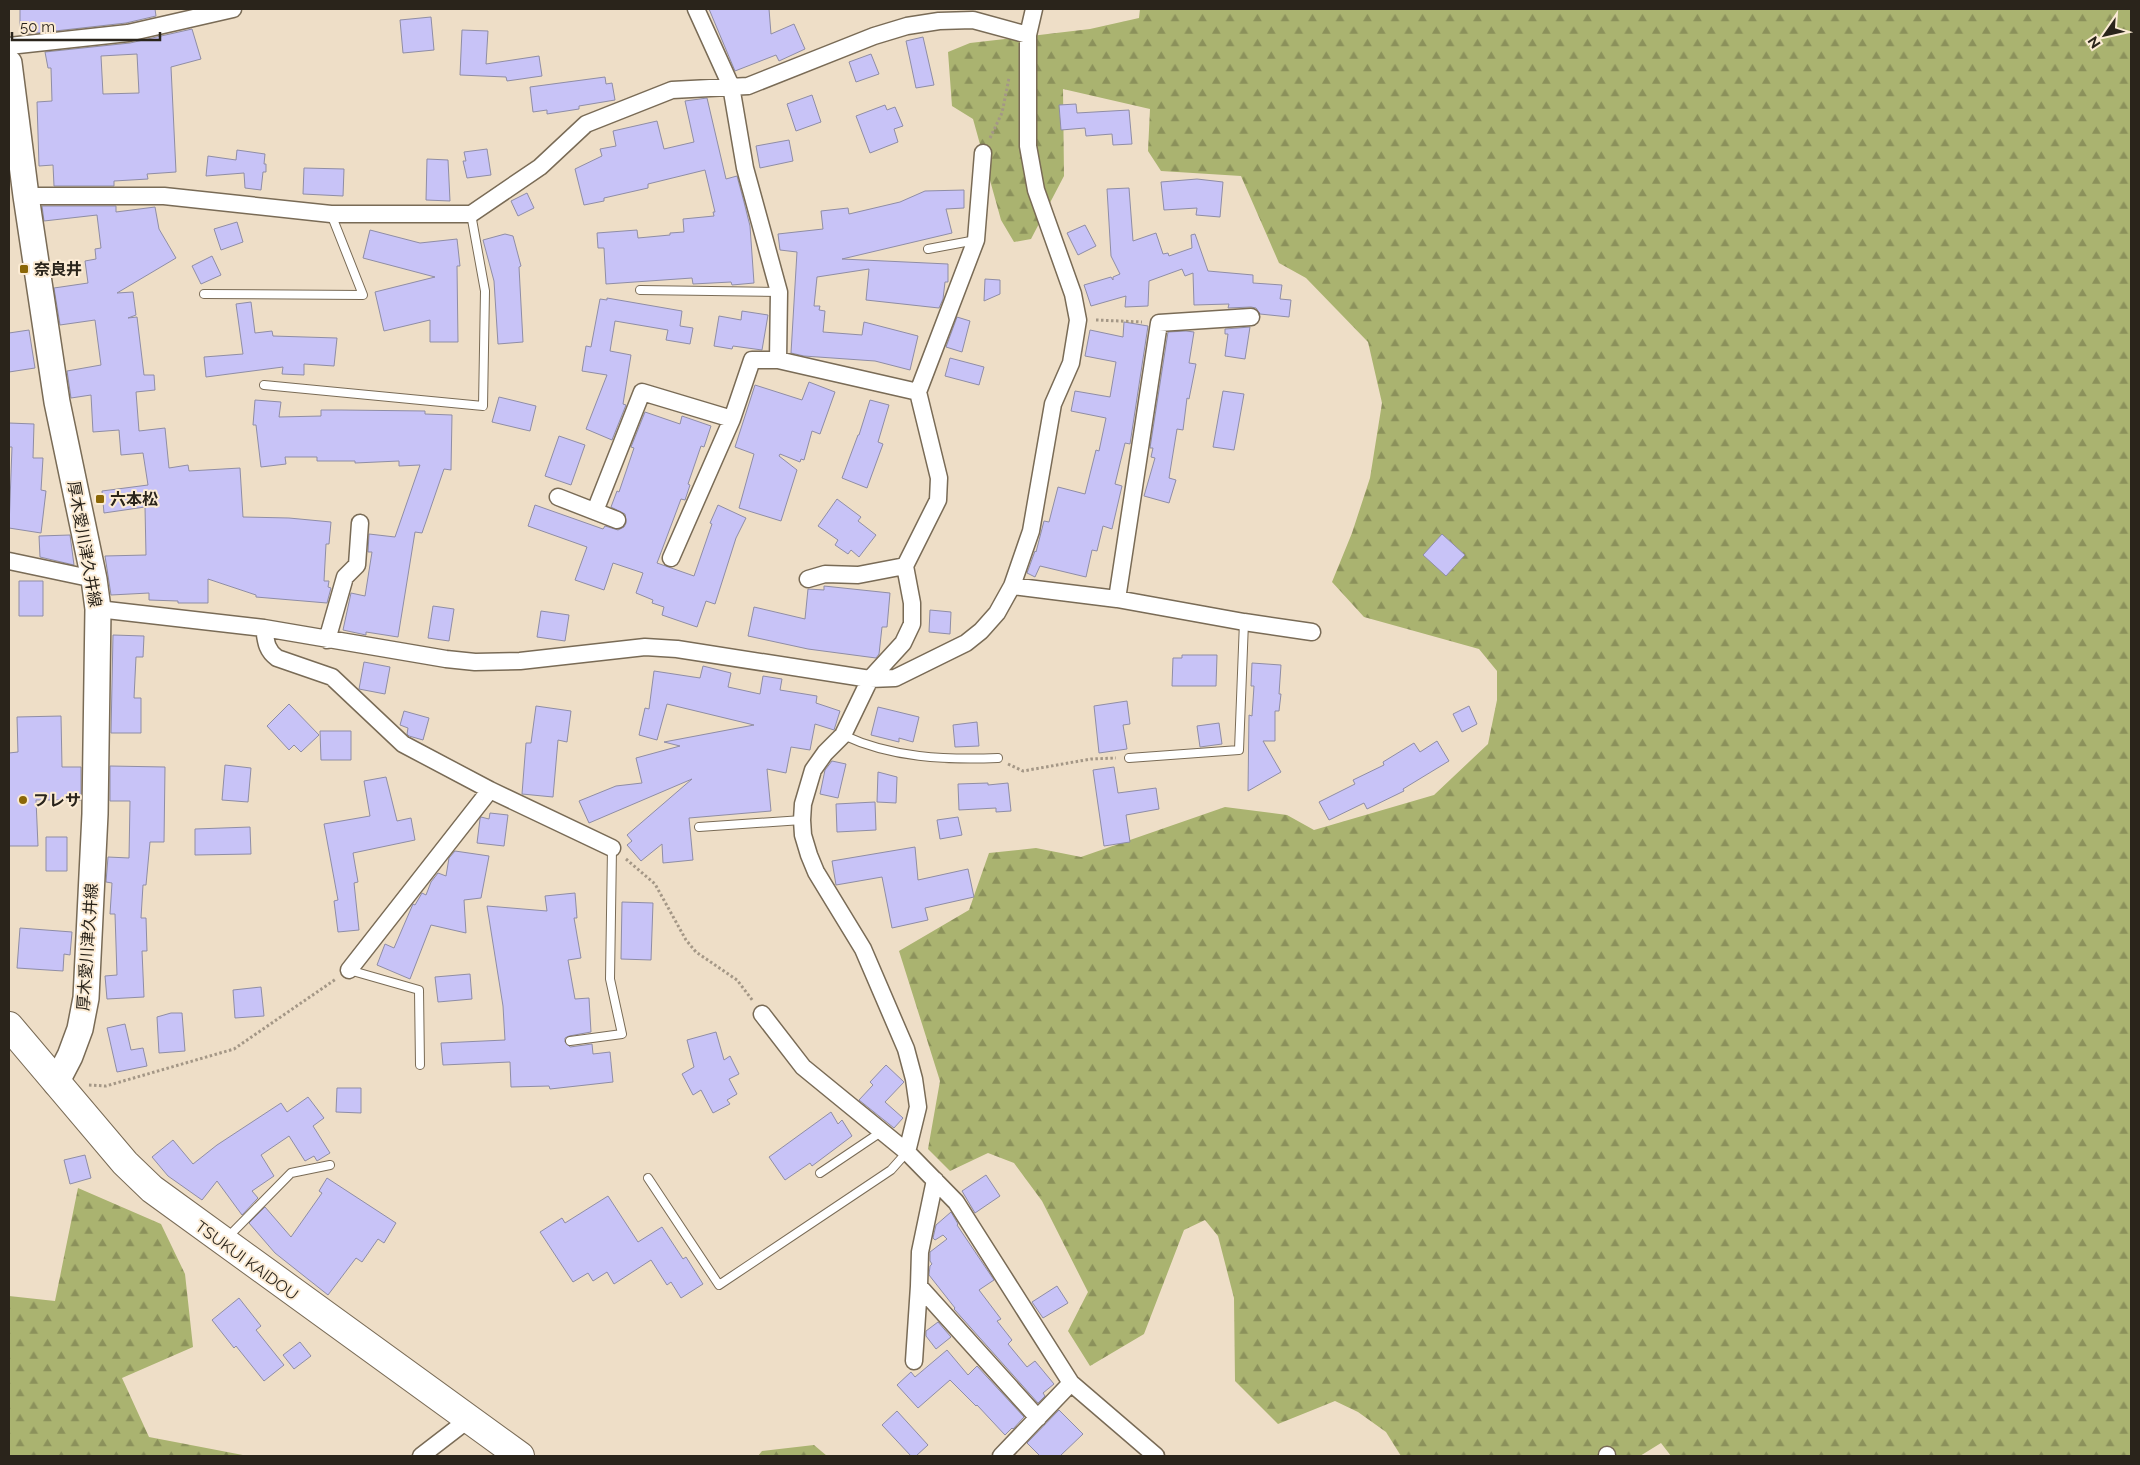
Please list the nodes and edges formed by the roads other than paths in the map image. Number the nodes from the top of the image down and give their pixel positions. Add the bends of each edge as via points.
1 (233, 9) edge
2 (696, 9) edge
3 (1034, 9) edge
4 (1028, 35) junction
5 (9, 46) edge
6 (9, 63) edge
7 (731, 86) junction
8 (984, 153) road end
9 (26, 196) junction
10 (331, 214) junction
11 (471, 214) junction
12 (976, 240) junction
13 (928, 249) dead end
14 (640, 290) dead end
15 (780, 292) junction
16 (204, 294) dead end
17 (1252, 317) dead end
18 (778, 360) junction
19 (264, 385) dead end
20 (918, 392) junction
21 (732, 419) junction
22 (558, 497) dead end
23 (595, 511) junction
24 (617, 520) dead end
25 (360, 522) dead end
26 (671, 558) dead end
27 (9, 561) edge
28 (905, 566) junction
29 (94, 579) junction
30 (808, 579) dead end
31 (1012, 586) junction
32 (1117, 599) junction
33 (98, 609) junction
34 (1244, 622) junction
35 (264, 628) junction
36 (1312, 632) dead end
37 (327, 640) junction
38 (870, 680) junction
39 (843, 735) junction
40 (998, 758) road end
41 (1129, 758) road end
42 (490, 790) junction
43 (802, 820) junction
44 (699, 826) dead end
45 (612, 848) joint
46 (349, 970) joint
47 (762, 1014) road end
48 (9, 1026) edge
49 (570, 1041) dead end
50 (420, 1065) dead end
51 (56, 1083) junction
52 (881, 1132) junction
53 (907, 1152) junction
54 (330, 1165) dead end
55 (820, 1173) dead end
56 (648, 1178) dead end
57 (936, 1180) junction
58 (223, 1242) junction
59 (919, 1286) junction
60 (914, 1361) dead end
61 (1071, 1382) junction
62 (1038, 1418) junction
63 (469, 1419) junction
64 (421, 1456) edge
65 (520, 1456) edge
66 (1001, 1456) edge
67 (1156, 1456) edge

1 - 5 street via 128,33
2 - 7 street
3 - 4 street
4 - 7 street via 973,20 907,26 748,86
4 - 31 street via 1028,146 1036,190 1074,294 1078,320 1071,363 1053,404 1032,531
6 - 9 main road, 厚木愛川津久井線
7 - 11 street via 672,90 586,124 540,167
7 - 15 street via 745,168
8 - 12 street
9 - 10 street via 164,196
9 - 29 main road, 厚木愛川津久井線 via 57,402
10 - 11 street
10 - 16 lane via 363,295
11 - 19 lane via 485,291 483,406
12 - 13 lane
12 - 20 street
14 - 15 lane
15 - 18 street
17 - 32 street via 1159,323
18 - 20 street
18 - 21 street via 752,360
20 - 28 street via 940,478 934,509
21 - 23 street via 642,392
21 - 26 street
22 - 23 street
23 - 24 street
25 - 37 street via 356,565 345,577
27 - 29 street
28 - 30 street via 858,575 825,574
28 - 38 street via 912,603 912,624 903,643
29 - 33 main road, 厚木愛川津久井線
31 - 32 street
31 - 38 street via 997,614 966,643 895,678
32 - 34 street
33 - 35 street
33 - 51 main road, 厚木愛川津久井線 via 95,814 86,998 77,1038
34 - 36 street
34 - 41 lane via 1239,750
35 - 37 street
35 - 42 street via 266,644 277,658 332,677 403,744
37 - 38 street via 475,662 520,661 645,647 677,649
38 - 39 street
39 - 40 lane via 912,756 956,760
39 - 43 street via 813,770
42 - 45 street
42 - 46 street
43 - 44 lane
43 - 53 street via 803,835 816,872 863,950 906,1049 918,1107
45 - 49 lane via 610,978 622,1034
46 - 50 lane via 419,990
47 - 52 street via 803,1068
48 - 51 highway, TSUKUI KAIDOU
51 - 58 highway, TSUKUI KAIDOU via 124,1163
52 - 53 street
52 - 55 lane
53 - 56 lane via 890,1170 720,1285
53 - 57 street
54 - 58 lane via 291,1173
57 - 59 street via 920,1252
57 - 61 street via 972,1225
58 - 63 highway, TSUKUI KAIDOU
59 - 60 street
59 - 62 street
61 - 62 street
61 - 67 street
62 - 66 street
63 - 64 street
63 - 65 highway, TSUKUI KAIDOU

